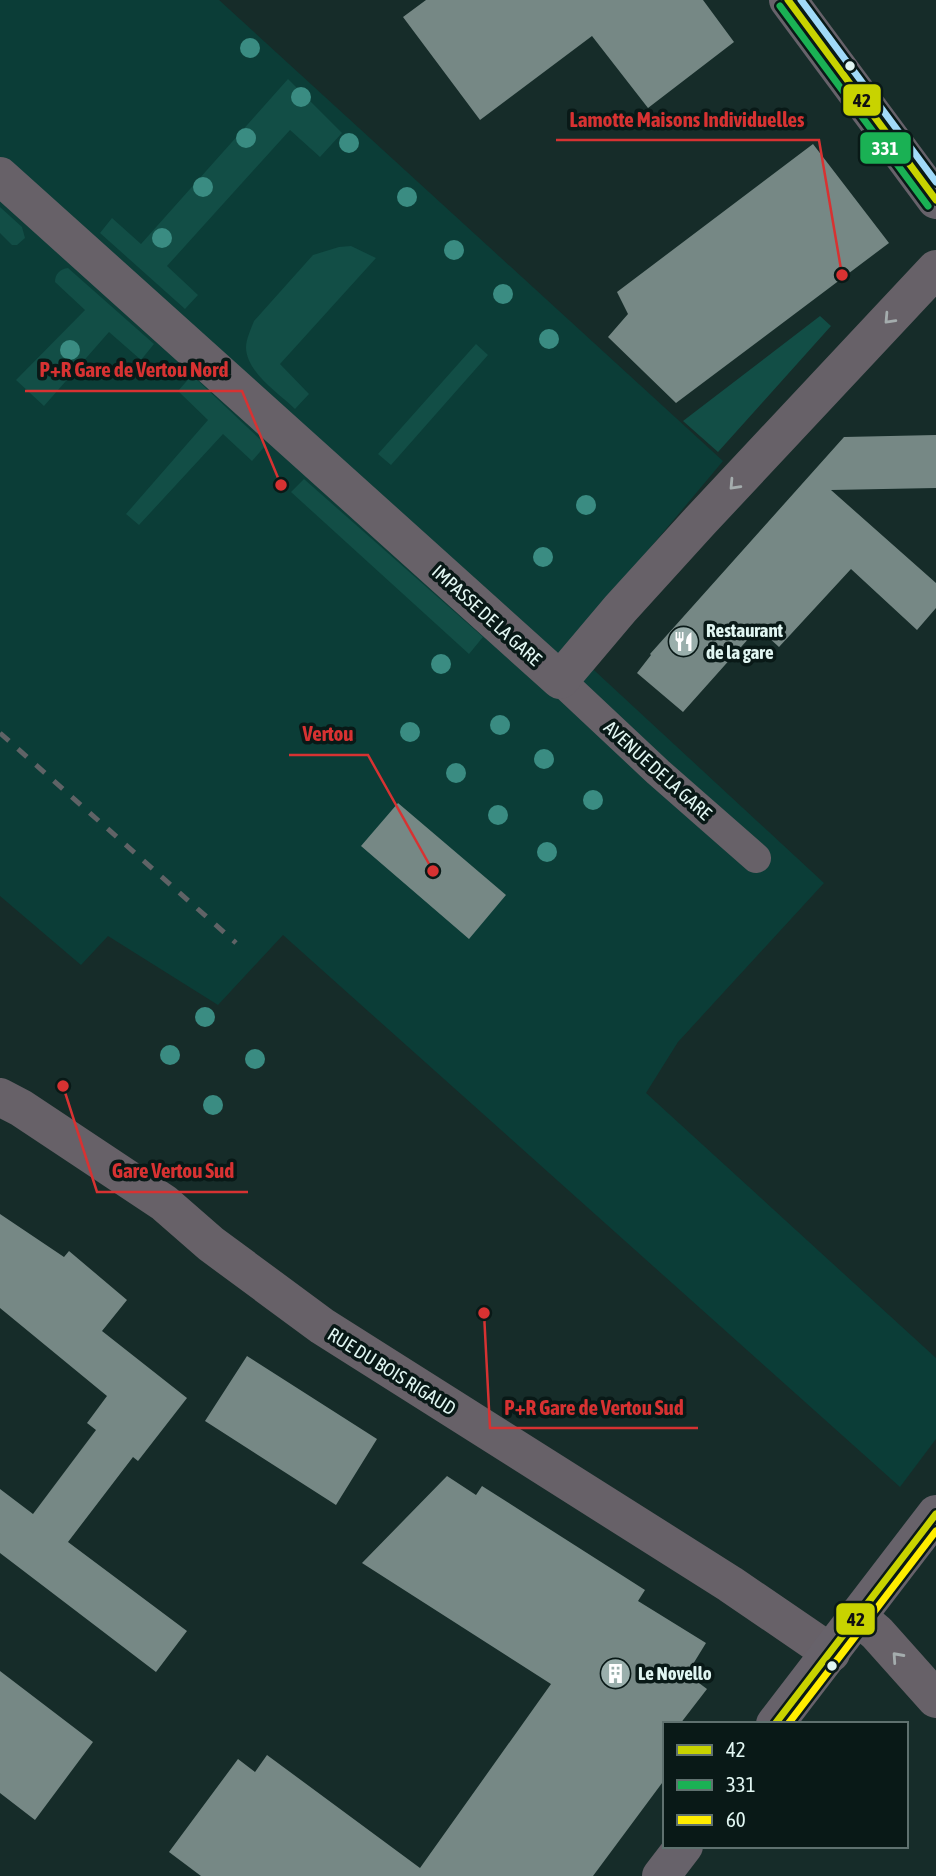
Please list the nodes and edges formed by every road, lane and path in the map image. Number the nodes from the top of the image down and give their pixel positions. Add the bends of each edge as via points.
1 (788, 0) edge
2 (0, 176) edge
3 (936, 200) edge
4 (936, 269) edge
5 (560, 681) junction
6 (756, 858) dead end
7 (0, 1097) edge
8 (936, 1514) edge
9 (857, 1616) junction
10 (831, 1653) junction
11 (936, 1699) edge
12 (777, 1722) edge
13 (682, 1848) edge
14 (661, 1876) edge

1 - 3 main road
2 - 5 street, IMPASSE DE LA GARE
4 -> 5 street, IMPASSE DE LA GARE via 700,521
5 - 6 lane, AVENUE DE LA GARE
7 - 10 street, RUE DU BOIS RIGAUD via 164,1203 322,1326
8 - 9 main road
9 - 10 main road
11 -> 9 street
10 - 12 main road
13 - 14 main road

